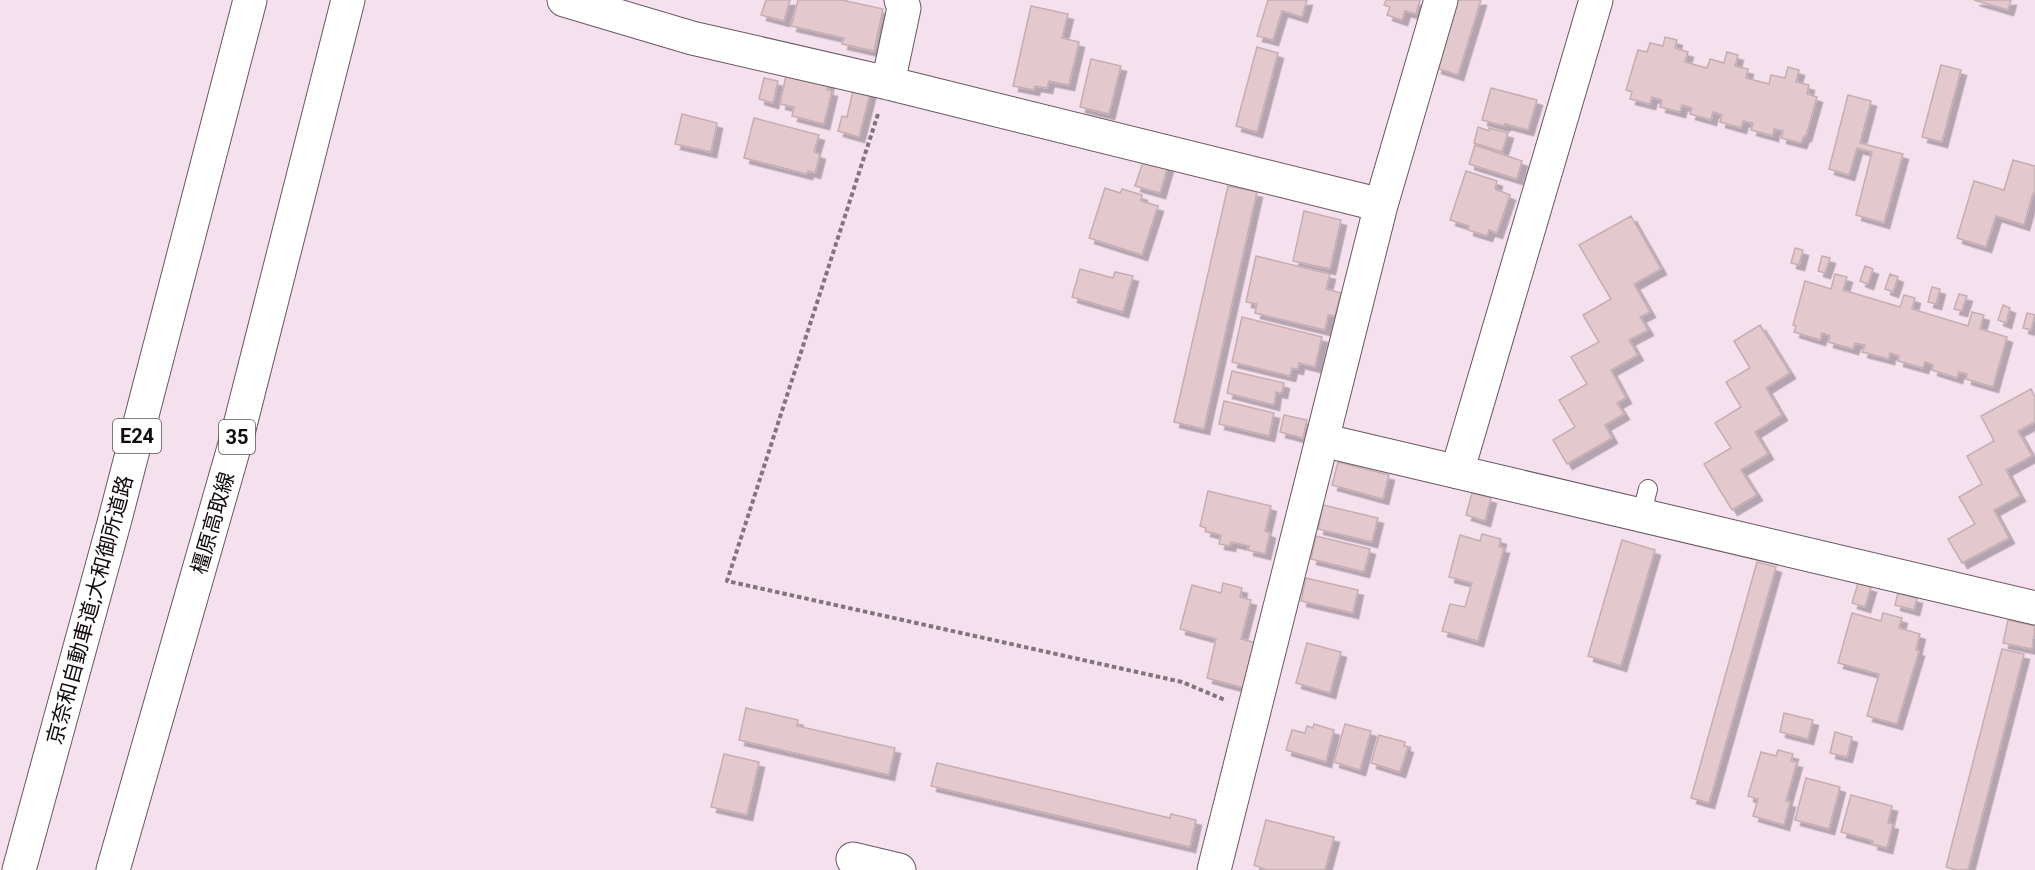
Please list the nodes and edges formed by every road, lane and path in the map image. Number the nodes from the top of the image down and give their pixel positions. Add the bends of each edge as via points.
1 (250, 0) edge
2 (348, 0) edge
3 (564, 0) edge
4 (901, 0) edge
5 (1441, 0) edge
6 (1596, 0) edge
7 (888, 82) junction
8 (1381, 206) junction
9 (1322, 440) junction
10 (1457, 472) junction
11 (2035, 608) edge
12 (1254, 712) junction
13 (853, 859) dead end
14 (19, 870) edge
15 (113, 870) edge
16 (899, 870) edge
17 (1214, 870) edge

1 - 14 main road, 京奈和自動車道;大和御所道路 / E24
2 - 15 main road, 橿原高取線 / 35 via 237,437
3 - 7 main road via 692,38
4 - 7 main road via 904,8
5 - 8 main road
6 - 10 main road
7 - 8 main road
7 - 12 path via 728,581 1182,681
8 - 9 main road
9 - 10 main road
9 - 12 main road
10 - 11 main road via 1645,502
12 - 17 main road
13 - 16 main road

